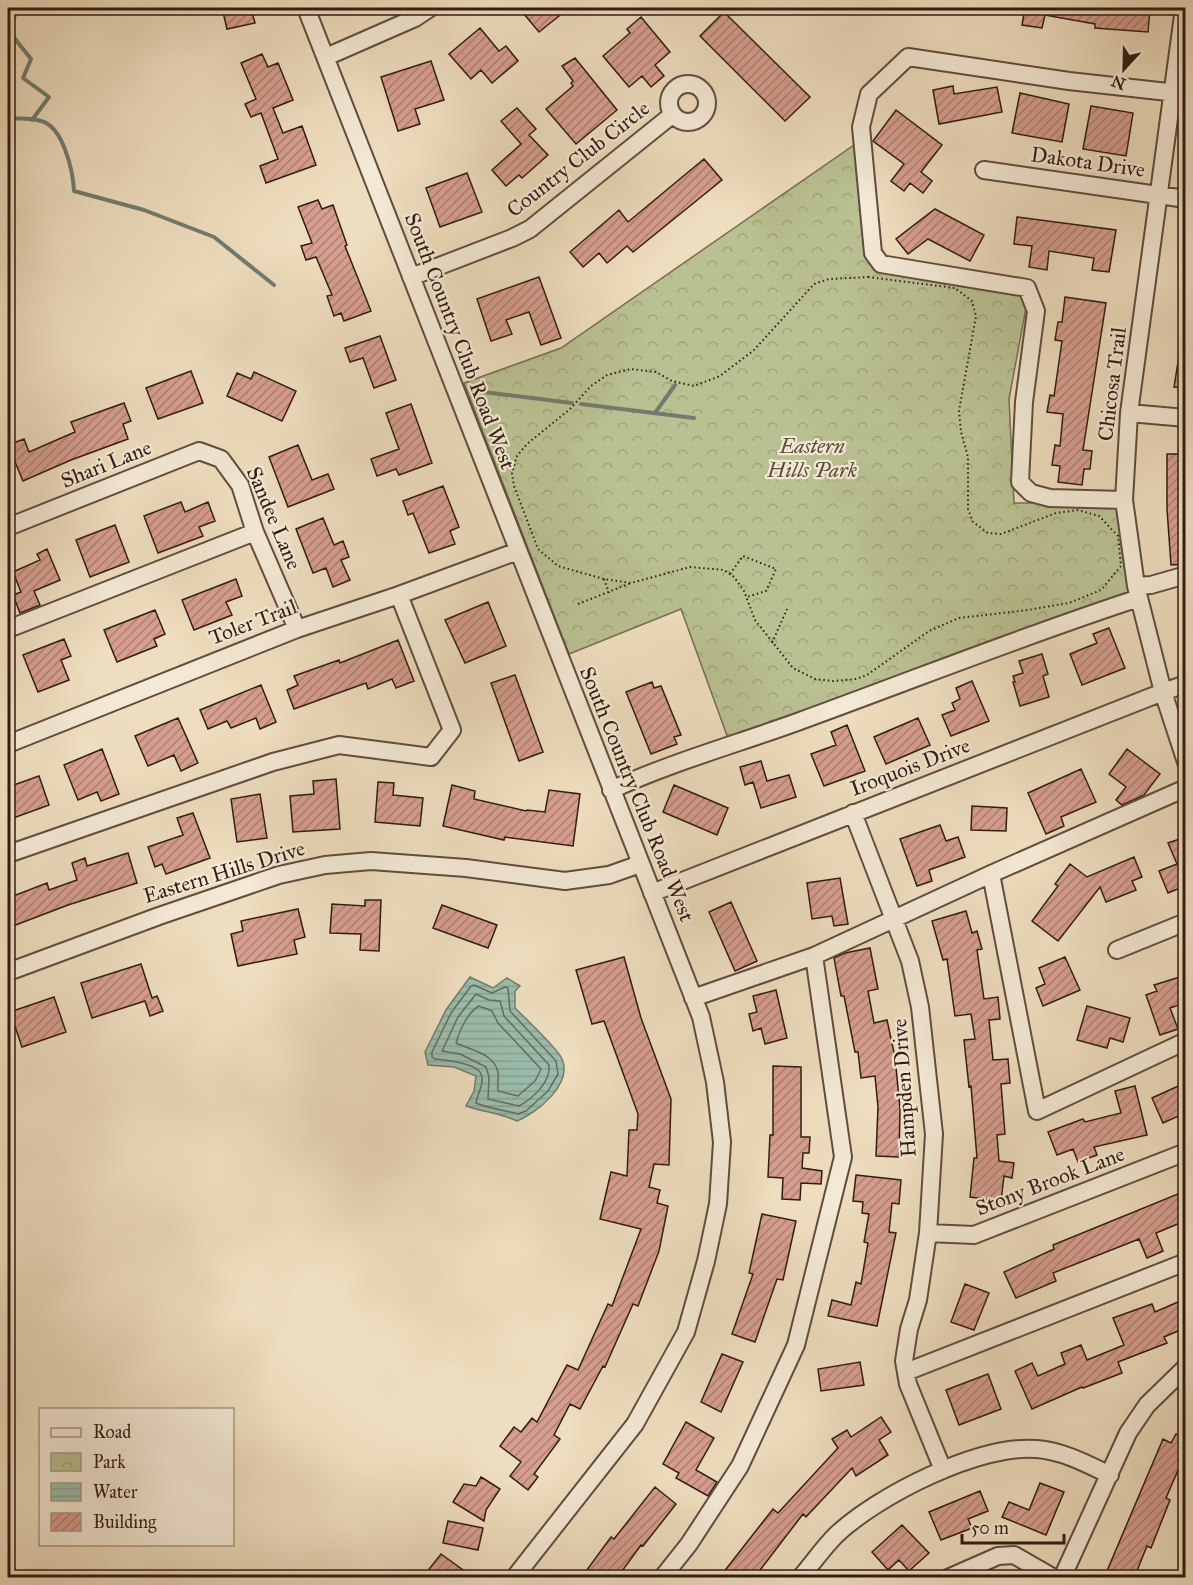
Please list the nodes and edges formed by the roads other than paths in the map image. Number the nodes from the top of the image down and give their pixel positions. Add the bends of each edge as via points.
1 (306, 8) edge
2 (430, 8) edge
3 (1184, 8) edge
4 (326, 57) junction
5 (1179, 94) edge
6 (672, 115) dead end
7 (984, 170) dead end
8 (1158, 195) junction
9 (1185, 199) edge
10 (411, 277) junction
11 (1129, 413) junction
12 (1185, 418) edge
13 (221, 459) joint
14 (1124, 500) junction
15 (8, 527) edge
16 (255, 532) junction
17 (518, 551) junction
18 (1185, 575) edge
19 (1137, 592) junction
20 (399, 595) junction
21 (8, 628) edge
22 (297, 628) junction
23 (1185, 684) edge
24 (1163, 692) junction
25 (8, 744) edge
26 (1185, 762) edge
27 (1185, 788) edge
28 (611, 790) junction
29 (853, 813) junction
30 (8, 854) edge
31 (640, 864) junction
32 (991, 874) junction
33 (652, 893) junction
34 (894, 919) junction
35 (1185, 922) edge
36 (1117, 950) dead end
37 (814, 956) junction
38 (8, 972) edge
39 (693, 998) junction
40 (1185, 1041) edge
41 (1185, 1152) edge
42 (928, 1233) junction
43 (1185, 1262) edge
44 (1185, 1366) edge
45 (906, 1372) junction
46 (943, 1470) junction
47 (1110, 1475) junction
48 (514, 1578) edge
49 (662, 1578) edge
50 (800, 1578) edge
51 (948, 1578) edge
52 (1054, 1578) edge
53 (1062, 1578) edge

1 - 4 street, South Country Club Road West
2 - 4 street
3 - 5 street, Chicosa Trail
4 - 10 street, South Country Club Road West
5 - 8 street, Chicosa Trail
5 - 14 street via 908,57 869,94 861,127 873,253 881,264 1027,288 1036,311 1024,402 1020,482 1031,493 1050,498
6 - 10 street, Country Club Circle via 530,230
7 - 8 street, Dakota Drive
8 - 9 street, Dakota Drive
8 - 11 street, Chicosa Trail
10 - 17 street, South Country Club Road West
11 - 12 street
11 - 14 street, Chicosa Trail
13 - 15 street, Shari Lane via 199,451
13 - 16 street, Sandee Lane via 240,485
14 - 19 street, Chicosa Trail
16 - 21 street
16 - 22 street, Sandee Lane
17 - 20 street, Toler Trail
17 - 28 street, South Country Club Road West
18 - 19 street
19 - 24 street, Chicosa Trail
19 - 28 street
20 - 22 street, Toler Trail
20 - 30 street via 452,730 431,757 339,745 273,762
22 - 25 street, Toler Trail
23 - 24 street, Iroquois Drive
24 - 26 street, Chicosa Trail
24 - 29 street, Iroquois Drive
27 - 32 street
28 - 31 street, South Country Club Road West
29 - 33 street, Iroquois Drive
29 - 34 street, Hampden Drive
31 - 33 street, South Country Club Road West
31 - 38 street, Eastern Hills Drive via 609,875 565,881 371,861 325,865 279,875 159,915
32 - 34 street
32 - 40 street via 1037,1111
33 - 39 street, South Country Club Road West
34 - 37 street
34 - 42 street, Hampden Drive via 910,961 920,1007 934,1134
35 - 36 street
37 - 39 street
37 - 49 street via 843,1157 796,1346 740,1466
39 - 48 street, South Country Club Road West via 715,1082 722,1142 718,1204 686,1332 635,1424
41 - 42 street, Stony Brook Lane via 974,1235
42 - 45 street, Hampden Drive via 918,1300 909,1329
43 - 45 street
44 - 47 street via 1147,1405 1128,1433
45 - 46 street, Hampden Drive
46 - 47 street via 1000,1452 1037,1449 1066,1455
46 - 50 street via 886,1497 836,1535
47 - 53 street
51 - 52 street via 998,1556 1014,1555

